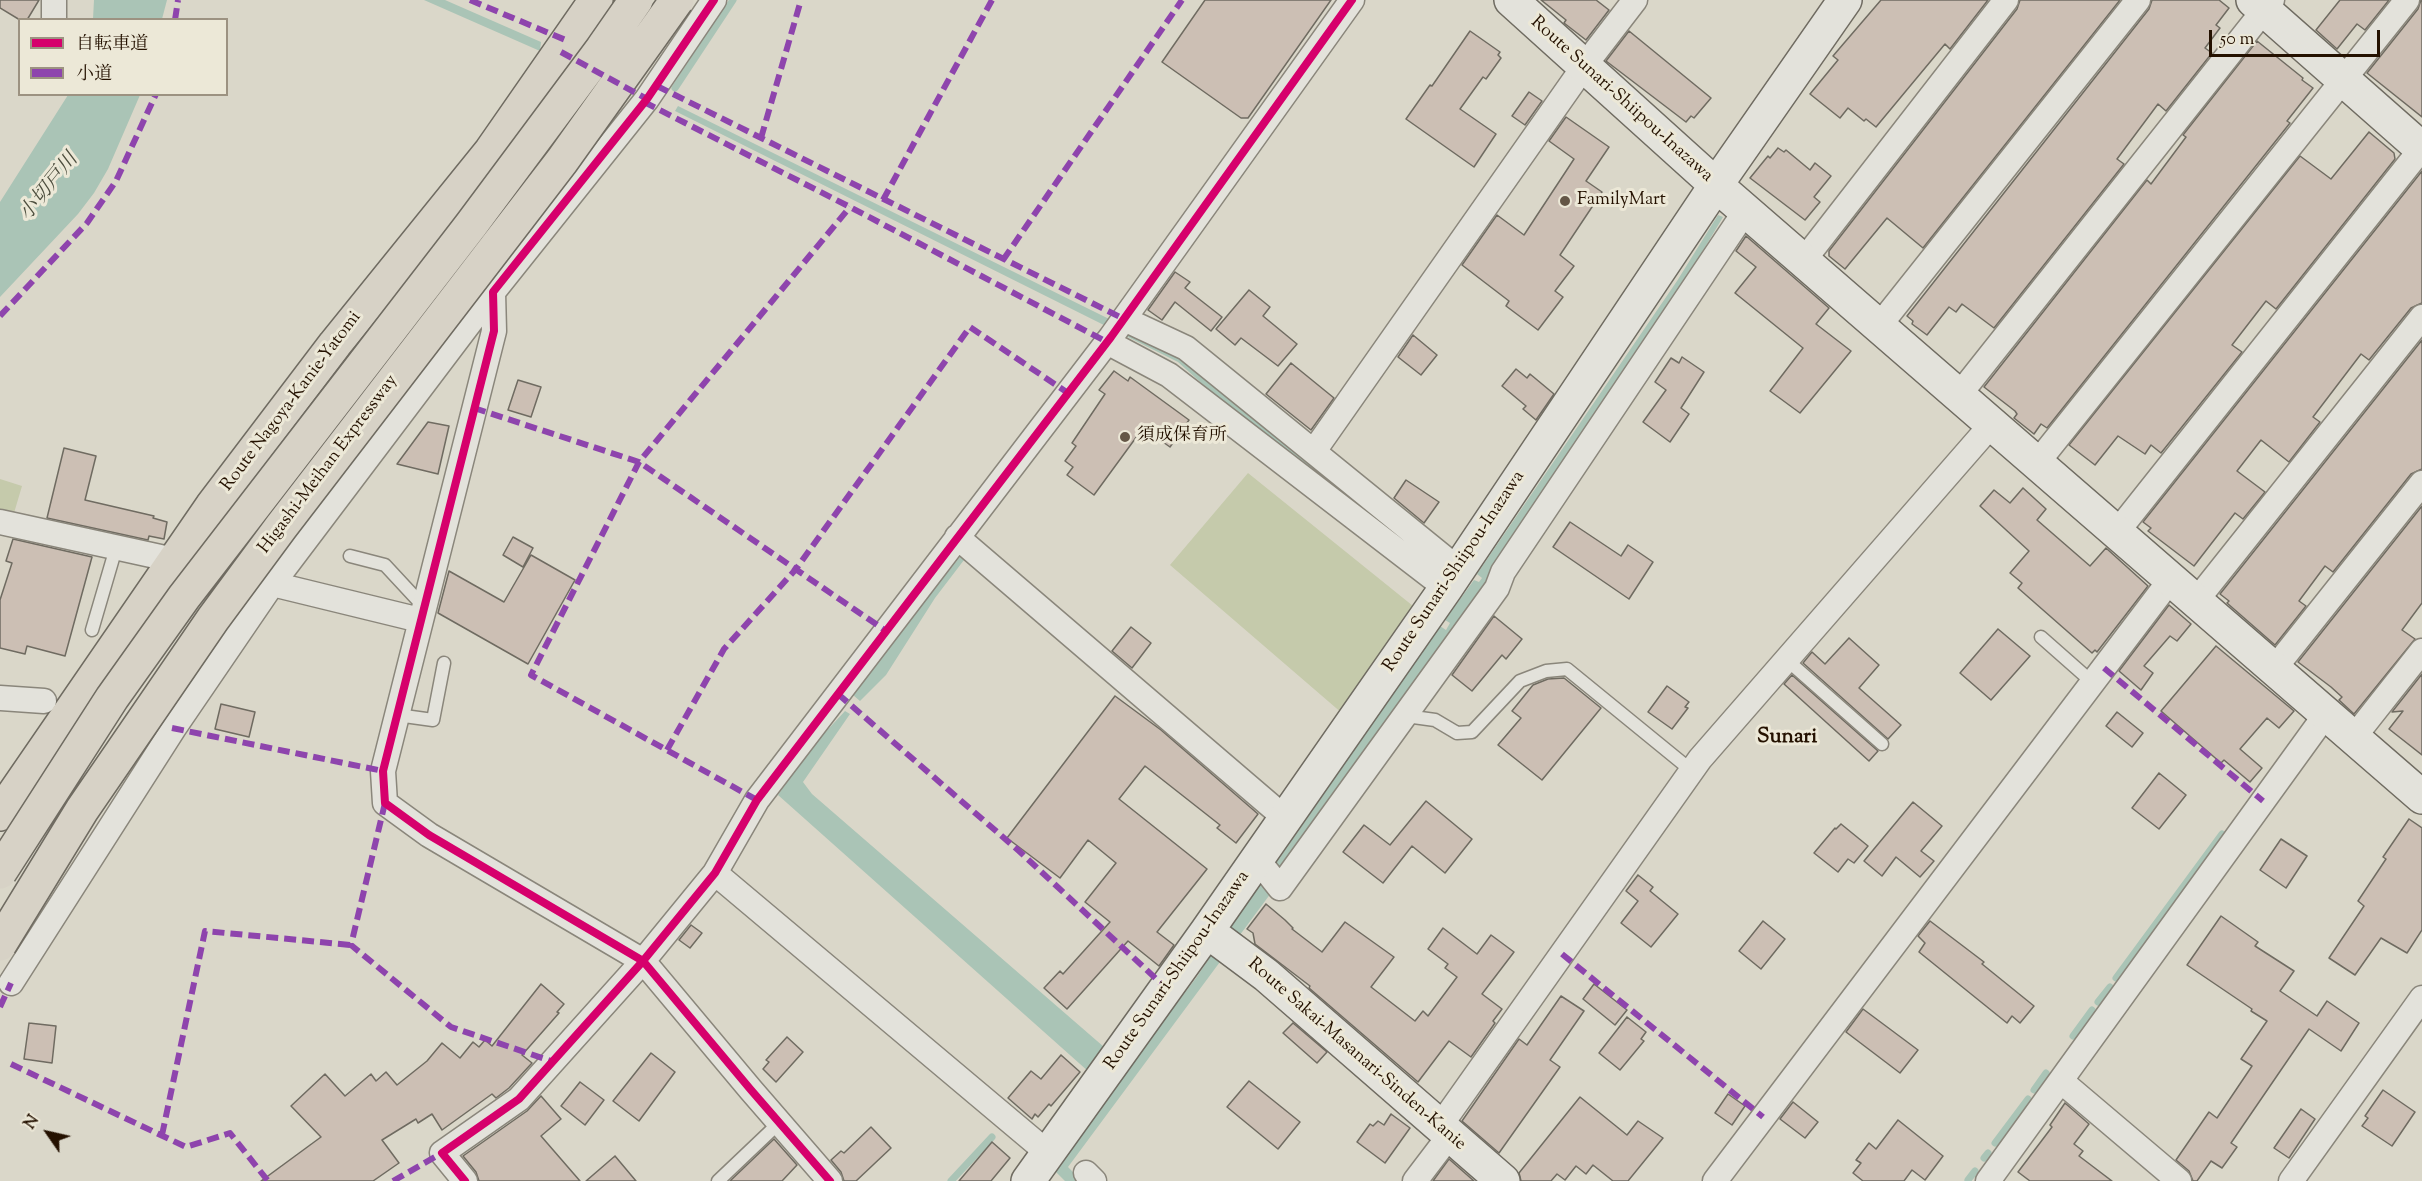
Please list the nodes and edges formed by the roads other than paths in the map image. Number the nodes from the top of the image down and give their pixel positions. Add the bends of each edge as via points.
1 (54, 0) edge
2 (596, 0) edge
3 (636, 0) edge
4 (677, 0) edge
5 (714, 0) edge
6 (1352, 0) edge
7 (1511, 0) edge
8 (1635, 0) edge
9 (1845, 0) edge
10 (2006, 0) edge
11 (2138, 0) edge
12 (2407, 0) edge
13 (2263, 3) edge
14 (54, 18) edge
15 (1585, 65) junction
16 (2343, 80) junction
17 (2422, 149) edge
18 (1716, 185) junction
19 (1746, 210) junction
20 (1804, 260) junction
21 (493, 292) junction
22 (2422, 317) edge
23 (1879, 326) junction
24 (1116, 330) junction
25 (1959, 395) junction
26 (1992, 424) junction
27 (1314, 451) junction
28 (2037, 463) junction
29 (2422, 483) edge
30 (1, 526) edge
31 (2117, 532) junction
32 (957, 537) junction
33 (117, 548) junction
34 (350, 556) dead end
35 (174, 560) junction
36 (1452, 578) junction
37 (2171, 579) junction
38 (273, 584) junction
39 (2196, 601) junction
40 (422, 613) junction
41 (92, 630) dead end
42 (2041, 638) dead end
43 (2422, 651) edge
44 (1787, 660) junction
45 (444, 663) dead end
46 (2274, 669) junction
47 (2092, 682) junction
48 (0, 698) edge
49 (44, 701) dead end
50 (1392, 706) junction
51 (2326, 714) junction
52 (397, 715) junction
53 (2354, 737) junction
54 (1882, 744) dead end
55 (1692, 771) junction
56 (2422, 797) edge
57 (0, 814) edge
58 (1285, 818) junction
59 (0, 872) edge
60 (1267, 872) junction
61 (715, 873) junction
62 (1221, 942) junction
63 (0, 944) edge
64 (643, 961) junction
65 (11, 984) dead end
66 (2422, 999) edge
67 (2061, 1081) junction
68 (779, 1123) junction
69 (1445, 1130) junction
70 (1039, 1172) edge
71 (465, 1181) edge
72 (718, 1181) edge
73 (830, 1181) edge
74 (1415, 1181) edge
75 (1503, 1181) edge
76 (1715, 1181) edge
77 (1988, 1181) edge
78 (2179, 1181) edge
79 (2291, 1181) edge

1 - 14 street
2 - 35 main road, Route Nagoya-Kanie-Yatomi via 491,151 334,344
3 - 59 main road, Higashi-Meihan Expressway, bridge via 471,225 184,597 112,698
4 - 63 main road, Higashi-Meihan Expressway, bridge via 555,170 213,619 82,810
5 - 21 street via 647,99
6 - 24 street
7 - 15 main road, Route Sunari-Shiipou-Inazawa
8 - 15 street
9 - 18 main road
10 - 20 street
11 - 23 street
12 - 16 street
13 - 16 main road
13 - 25 street
15 - 18 main road, Route Sunari-Shiipou-Inazawa
15 - 27 street
16 - 17 main road
16 - 28 street
17 - 31 street
18 - 19 main road
18 - 36 main road, Route Sunari-Shiipou-Inazawa
19 - 20 main road
19 - 50 street via 1503,572 1497,588
20 - 23 main road
21 - 38 street
21 - 40 street via 494,331
22 - 39 street
23 - 25 main road
24 - 27 street via 1186,348
24 - 32 street
24 - 36 street via 1169,375
25 - 26 main road
26 - 28 main road
26 - 44 street
27 - 36 street
28 - 31 main road
29 - 46 street
30 - 33 street
31 - 37 main road
32 - 58 street
32 - 61 street via 757,800
33 - 35 street
33 - 41 lane
34 - 40 lane via 385,565
35 - 38 street
35 - 57 main road, Route Nagoya-Kanie-Yatomi
36 - 50 main road, Route Sunari-Shiipou-Inazawa
37 - 39 main road
37 - 47 street
38 - 40 street
38 - 65 street via 174,728
39 - 46 main road
40 - 52 street
42 - 47 lane
43 - 53 street
44 - 54 lane
44 - 55 street
45 - 52 lane via 433,720
46 - 51 main road
47 - 76 street
48 - 49 street
50 - 55 lane via 1435,720 1457,733 1472,732 1520,681 1546,671 1567,669
50 - 58 main road, Route Sunari-Shiipou-Inazawa
50 - 60 street via 1280,888
51 - 53 main road
51 - 67 street
52 - 64 street via 383,771 385,803 429,835
53 - 56 main road
55 - 69 street
58 - 60 main road, Route Sunari-Shiipou-Inazawa
60 - 62 main road, Route Sunari-Shiipou-Inazawa
61 - 64 street
61 - 70 street
62 - 69 main road, Route Sakai-Masanari-Sinden-Kanie via 1266,975
62 - 70 main road, Route Sunari-Shiipou-Inazawa
64 - 68 street
64 - 71 street via 519,1099 442,1153
66 - 79 street
67 - 77 street
67 - 78 street
68 - 72 lane
68 - 73 street
69 - 74 street
69 - 75 main road, Route Sakai-Masanari-Sinden-Kanie

